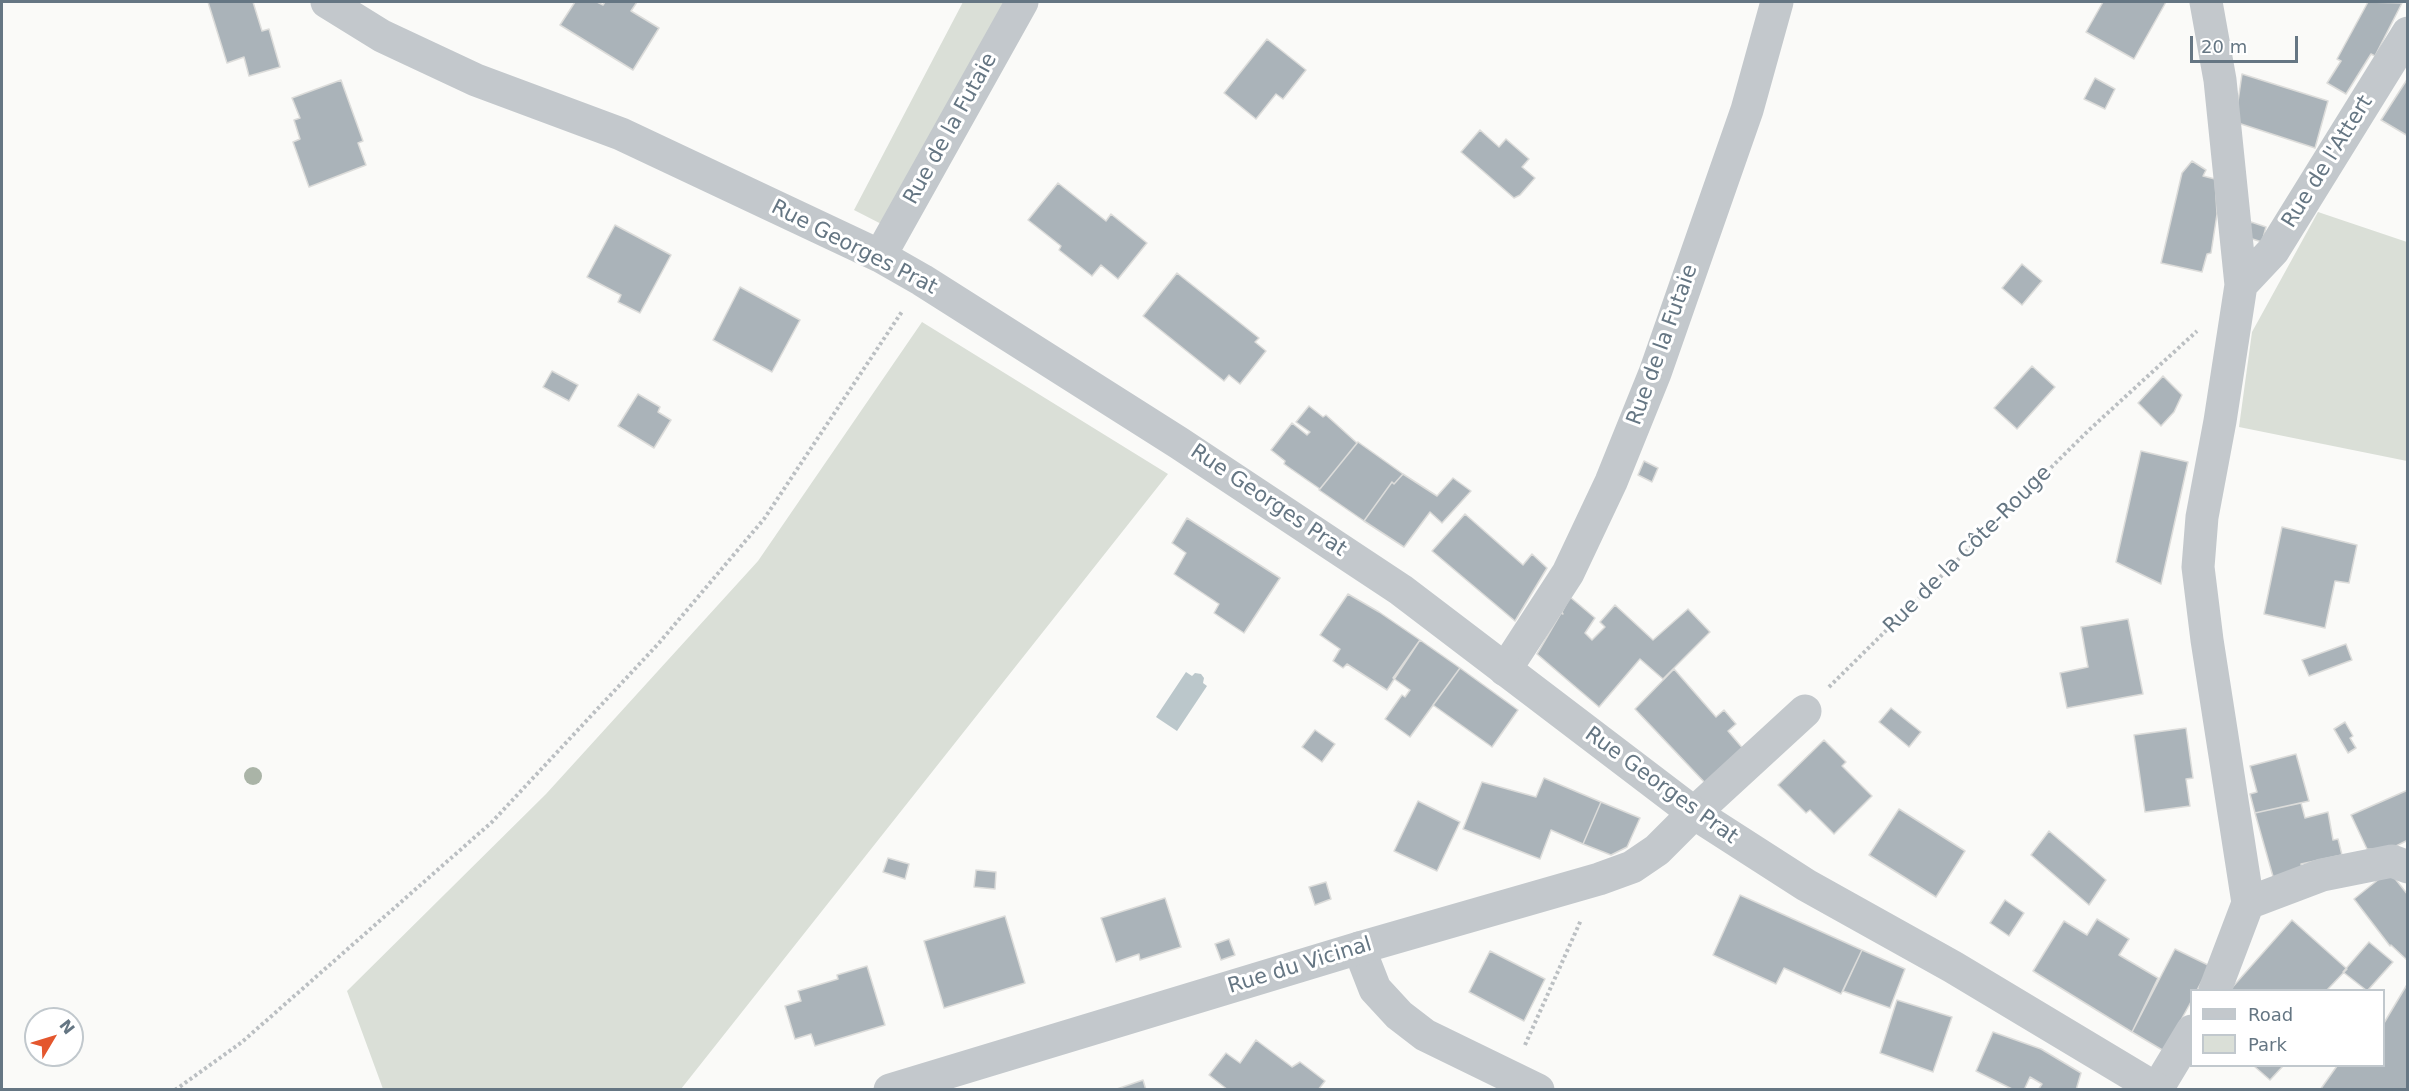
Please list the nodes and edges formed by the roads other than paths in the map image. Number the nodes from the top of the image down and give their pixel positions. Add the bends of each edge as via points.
1 (327, 2) edge
2 (1022, 2) edge
3 (1777, 2) edge
4 (2205, 2) edge
5 (2408, 33) edge
6 (880, 256) junction
7 (2241, 285) junction
8 (1505, 670) junction
9 (1805, 711) road end
10 (1694, 813) junction
11 (2408, 867) edge
12 (2248, 903) junction
13 (1359, 948) junction
14 (2215, 989) edge
15 (2190, 1034) edge
16 (1525, 1083) edge
17 (890, 1089) edge
18 (2157, 1089) edge

1 - 6 street, Rue Georges Prat via 382,36 476,80 621,134
2 - 6 street, Rue de la Futaie
3 - 8 street, Rue de la Futaie via 1747,110 1655,373 1568,573
4 - 7 street via 2220,80
5 - 7 street, Rue de l'Attert via 2273,251
6 - 8 street, Rue Georges Prat via 1179,443 1382,577
7 - 12 street via 2202,517 2198,567
8 - 10 street, Rue Georges Prat
9 - 10 street
10 - 13 street, Rue du Vicinal via 1657,850 1632,867
10 - 18 street, Rue Georges Prat via 1806,885
11 - 12 street via 2392,861 2322,875
12 - 14 street
13 - 16 street via 1375,989 1399,1015 1425,1035
13 - 17 street, Rue du Vicinal
15 - 18 street

